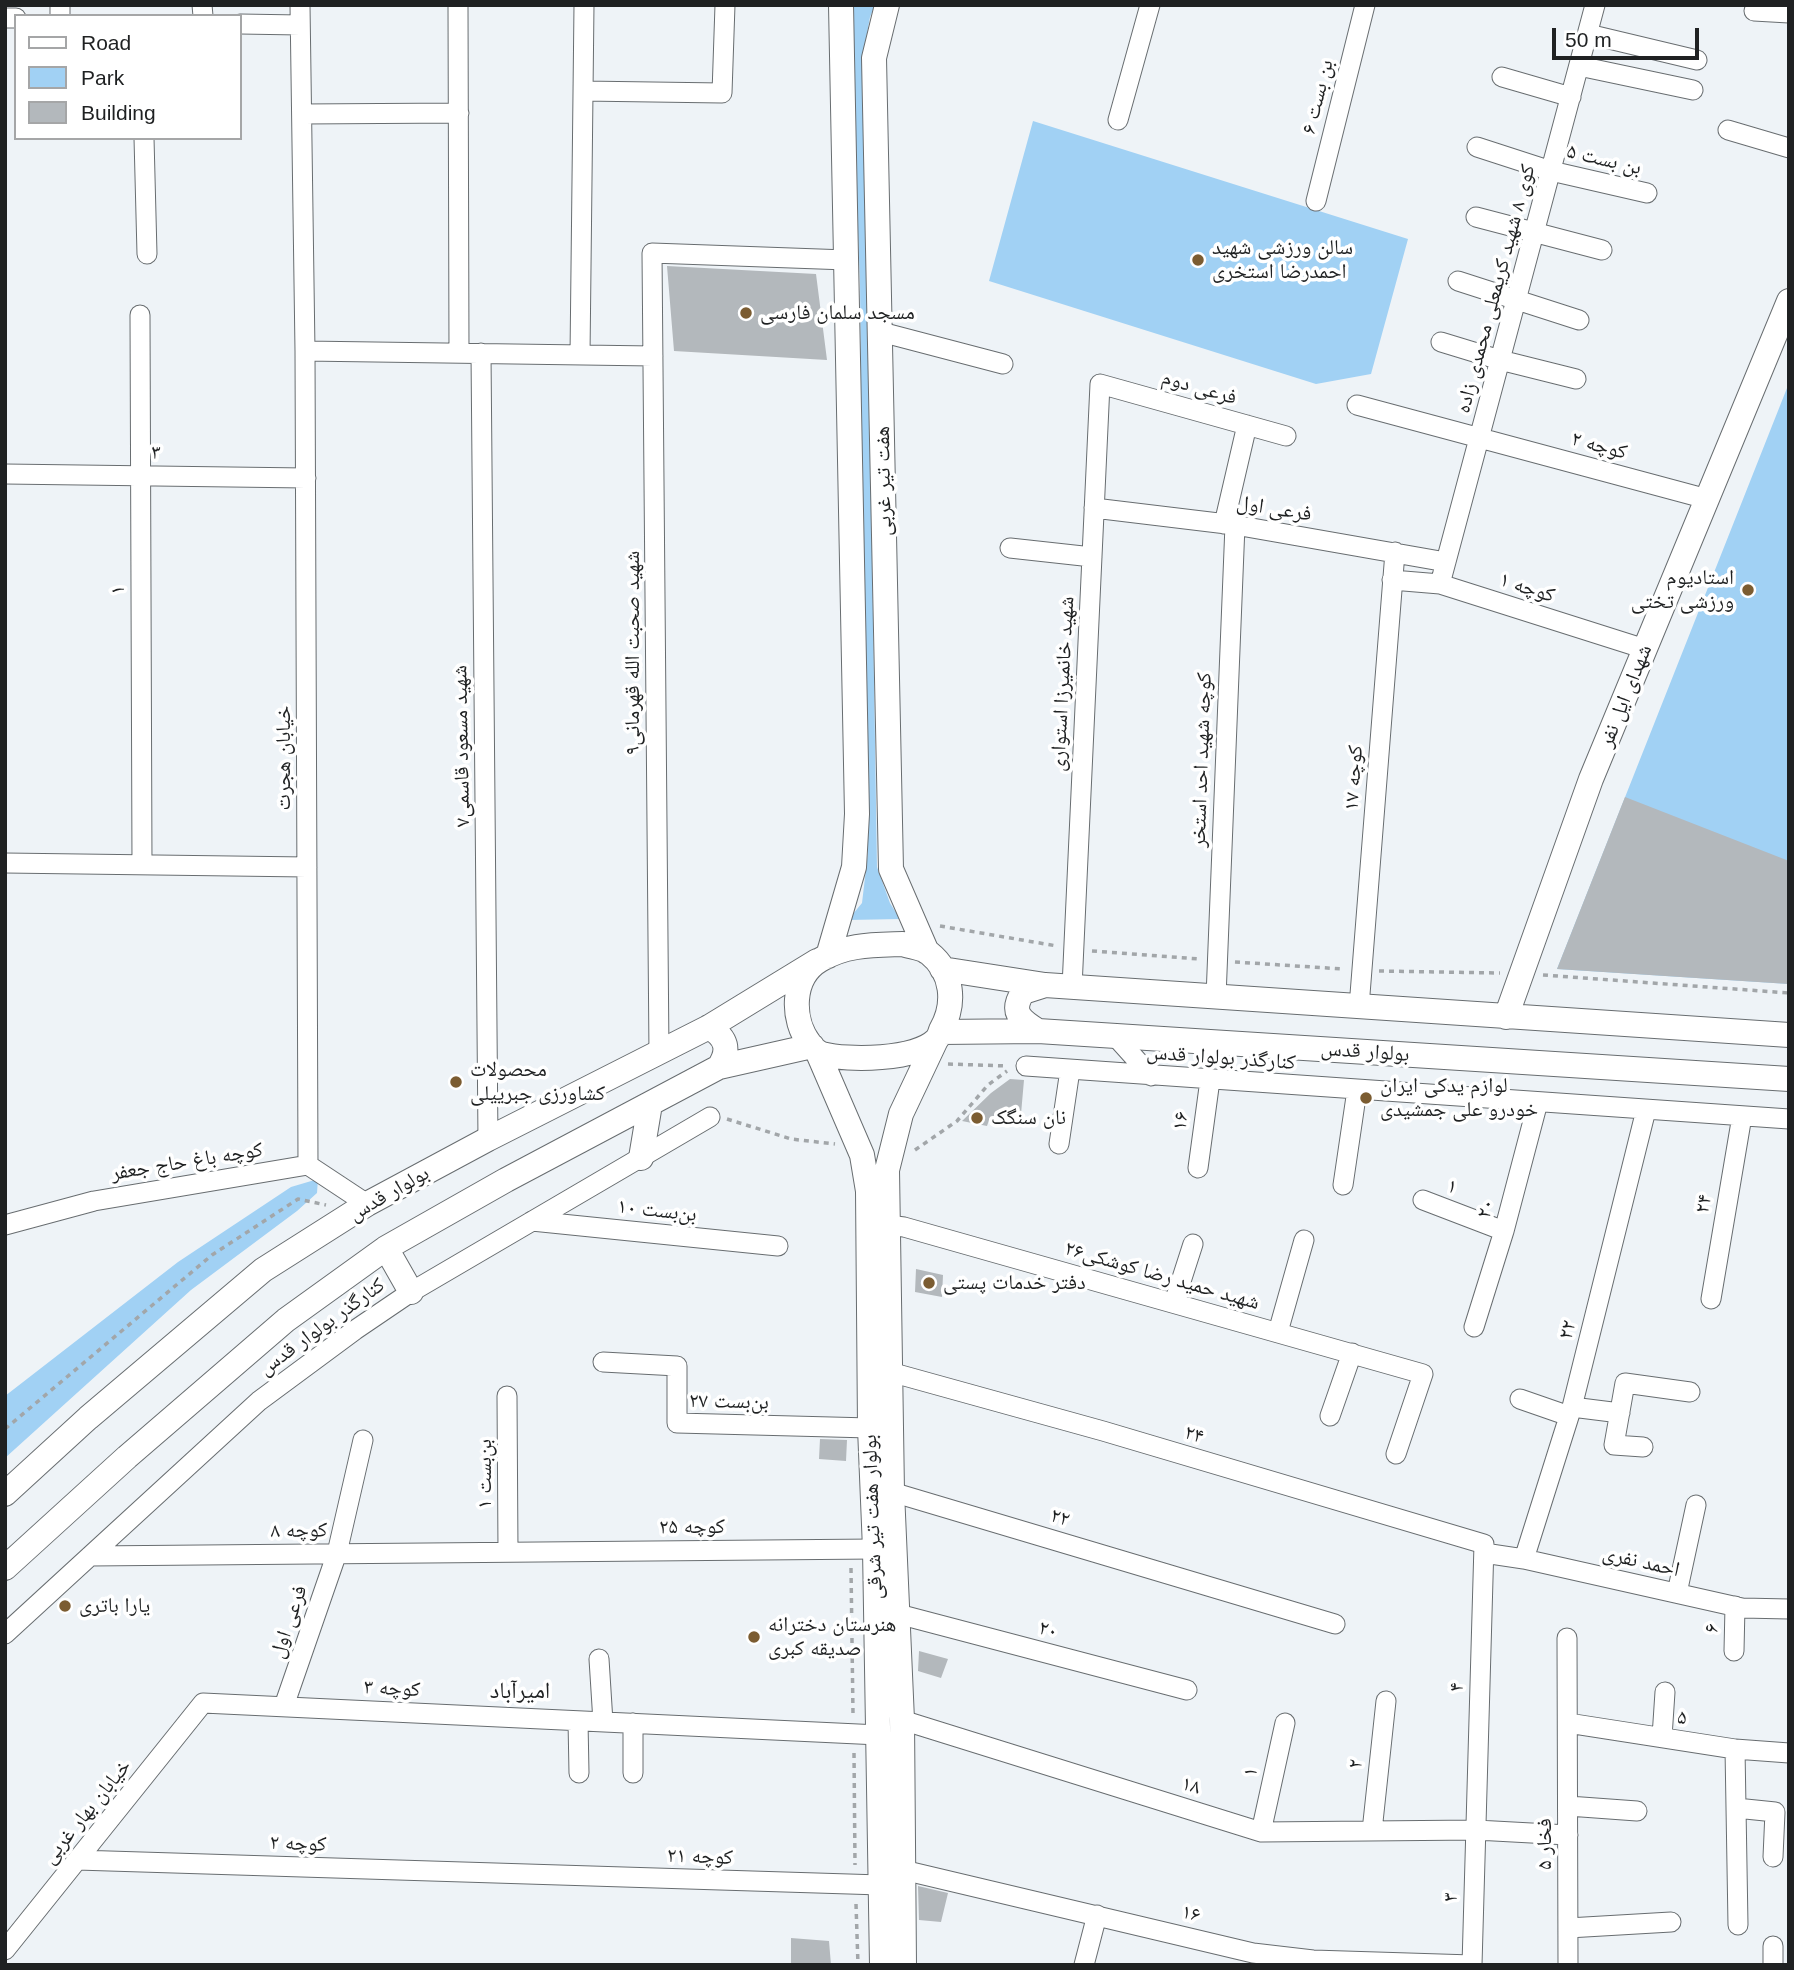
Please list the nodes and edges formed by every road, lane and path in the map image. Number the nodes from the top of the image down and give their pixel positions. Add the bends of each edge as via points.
1 (300, 5) edge
2 (458, 5) edge
3 (584, 5) edge
4 (726, 5) edge
5 (841, 5) edge
6 (887, 5) edge
7 (1150, 5) edge
8 (1365, 5) edge
9 (1595, 5) edge
10 (1754, 11) dead end
11 (1789, 13) edge
12 (242, 24) edge
13 (300, 25) junction
14 (1588, 34) junction
15 (1697, 60) dead end
16 (1579, 66) junction
17 (1502, 76) dead end
18 (1693, 90) dead end
19 (583, 91) junction
20 (1571, 97) junction
21 (459, 113) junction
22 (302, 114) junction
23 (1118, 121) dead end
24 (1728, 130) dead end
25 (144, 140) edge
26 (1477, 147) dead end
27 (1789, 148) edge
28 (1551, 171) junction
29 (1647, 193) dead end
30 (1316, 201) dead end
31 (1476, 218) dead end
32 (1534, 233) junction
33 (1602, 250) dead end
34 (147, 254) dead end
35 (846, 260) junction
36 (1458, 281) dead end
37 (1517, 299) junction
38 (1789, 301) edge
39 (140, 315) dead end
40 (1579, 320) dead end
41 (881, 332) junction
42 (1441, 342) dead end
43 (305, 351) junction
44 (459, 353) junction
45 (481, 353) junction
46 (580, 355) junction
47 (653, 356) junction
48 (1500, 360) junction
49 (1003, 364) dead end
50 (1576, 379) dead end
51 (1100, 384) joint
52 (1357, 405) dead end
53 (1247, 425) junction
54 (1286, 436) dead end
55 (1479, 438) junction
56 (5, 474) edge
57 (141, 475) junction
58 (306, 478) junction
59 (1707, 499) junction
60 (1094, 508) junction
61 (1229, 524) junction
62 (1010, 548) dead end
63 (1395, 552) junction
64 (1092, 557) junction
65 (1446, 562) junction
66 (1392, 580) junction
67 (1440, 584) junction
68 (1645, 649) junction
69 (5, 863) edge
70 (142, 865) junction
71 (307, 867) junction
72 (822, 959) junction
73 (935, 960) junction
74 (1045, 985) junction
75 (1072, 987) junction
76 (1216, 997) junction
77 (1359, 1007) junction
78 (1506, 1017) junction
79 (709, 1027) junction
80 (1038, 1031) junction
81 (1789, 1035) edge
82 (939, 1036) junction
83 (1115, 1036) junction
84 (815, 1050) junction
85 (659, 1053) junction
86 (925, 1063) junction
87 (1026, 1066) joint
88 (719, 1067) junction
89 (1070, 1070) junction
90 (1151, 1076) junction
91 (1789, 1079) edge
92 (1210, 1080) junction
93 (1357, 1090) junction
94 (1538, 1102) junction
95 (650, 1104) junction
96 (1646, 1110) junction
97 (1742, 1116) junction
98 (710, 1117) joint
99 (1789, 1119) edge
100 (488, 1139) junction
101 (1059, 1144) dead end
102 (839, 1145) dead end
103 (640, 1158) junction
104 (308, 1165) junction
105 (1198, 1168) dead end
106 (1343, 1185) dead end
107 (1423, 1200) dead end
108 (361, 1208) junction
109 (532, 1221) junction
110 (5, 1225) edge
111 (888, 1225) junction
112 (1504, 1231) junction
113 (1304, 1240) dead end
114 (1193, 1244) dead end
115 (778, 1245) dead end
116 (386, 1248) junction
117 (411, 1292) junction
118 (1711, 1298) dead end
119 (1174, 1303) junction
120 (1474, 1327) dead end
121 (1278, 1332) junction
122 (1352, 1353) junction
123 (603, 1362) dead end
124 (890, 1372) junction
125 (1690, 1392) dead end
126 (507, 1396) dead end
127 (1520, 1399) dead end
128 (1571, 1412) junction
129 (1620, 1413) junction
130 (1330, 1416) dead end
131 (870, 1428) junction
132 (5, 1429) edge
133 (363, 1440) dead end
134 (1643, 1447) dead end
135 (1396, 1454) dead end
136 (892, 1492) junction
137 (5, 1494) edge
138 (1696, 1505) dead end
139 (1484, 1548) junction
140 (863, 1549) junction
141 (508, 1551) junction
142 (337, 1553) junction
143 (90, 1556) junction
144 (1524, 1559) junction
145 (5, 1567) edge
146 (1677, 1593) junction
147 (1735, 1606) junction
148 (1789, 1609) edge
149 (898, 1614) junction
150 (1335, 1624) dead end
151 (5, 1634) edge
152 (1567, 1638) dead end
153 (1734, 1651) dead end
154 (599, 1659) dead end
155 (889, 1671) junction
156 (1187, 1690) dead end
157 (1665, 1692) dead end
158 (1386, 1701) dead end
159 (203, 1703) joint
160 (284, 1706) junction
161 (902, 1720) junction
162 (578, 1721) junction
163 (603, 1722) junction
164 (633, 1723) junction
165 (1285, 1723) dead end
166 (1568, 1723) junction
167 (853, 1734) junction
168 (879, 1735) junction
169 (1662, 1737) junction
170 (1735, 1749) junction
171 (1789, 1753) edge
172 (579, 1773) dead end
173 (633, 1773) dead end
174 (1568, 1806) junction
175 (1736, 1808) junction
176 (1637, 1811) dead end
177 (1476, 1830) junction
178 (1372, 1831) junction
179 (1261, 1832) junction
180 (1568, 1835) junction
181 (1773, 1857) dead end
182 (78, 1860) junction
183 (903, 1870) junction
184 (518, 1875) joint
185 (856, 1884) junction
186 (881, 1885) junction
187 (1097, 1915) junction
188 (1671, 1922) dead end
189 (1738, 1925) dead end
190 (1568, 1928) junction
191 (5, 1950) edge
192 (1252, 1959) edge
193 (1313, 1962) edge
194 (1406, 1964) edge
195 (858, 1965) edge
196 (882, 1965) edge
197 (904, 1965) edge
198 (1084, 1965) edge
199 (1472, 1965) edge
200 (1568, 1965) edge

1 - 13 street, خیابان هجرت
2 - 21 street
3 - 19 street
4 - 19 street via 722,93
5 - 35 main road, هفت تیر غربی
6 - 41 main road, هفت تیر غربی via 874,58
7 - 23 street
8 - 30 street, بن بست ۶
9 - 14 street, کوی ۸ شهید کریمعلی محمدی زاده
10 - 11 street
12 - 13 street
13 - 22 street, خیابان هجرت
14 - 15 street
14 - 16 street, کوی ۸ شهید کریمعلی محمدی زاده
16 - 18 street
16 - 20 street, کوی ۸ شهید کریمعلی محمدی زاده
17 - 20 street
19 - 46 street
20 - 28 street, کوی ۸ شهید کریمعلی محمدی زاده
21 - 22 street
21 - 44 street
22 - 43 street, خیابان هجرت
24 - 27 street
25 - 34 street
26 - 28 street
28 - 29 street, بن بست ۵
28 - 32 street, کوی ۸ شهید کریمعلی محمدی زاده
31 - 32 street
32 - 33 street
32 - 37 street, کوی ۸ شهید کریمعلی محمدی زاده
35 - 47 street, شهید صحبت الله قهرمانی۹ via 652,253
35 - 72 main road, هفت تیر غربی via 858,814 854,867
36 - 37 street
37 - 40 street
37 - 48 street, کوی ۸ شهید کریمعلی محمدی زاده
38 - 59 main road, شهدای ایل نفر
39 - 57 street, ۱
41 - 49 street
41 - 73 main road, هفت تیر غربی via 891,869
42 - 48 street
43 - 44 street
43 - 58 street, خیابان هجرت
44 - 45 street
45 - 46 street
45 - 100 street, شهید مسعود قاسمی۷
46 - 47 street
47 - 85 street, شهید صحبت الله قهرمانی۹
48 - 50 street
48 - 55 street, کوی ۸ شهید کریمعلی محمدی زاده
51 - 53 street, فرعی دوم
51 - 60 street, شهید خانمیرزا استواری
52 - 55 street, کوچه ۲
53 - 54 street, فرعی دوم
53 - 61 street, کوچه شهید احد استخر
55 - 59 street, کوچه ۲
55 - 65 street, کوی ۸ شهید کریمعلی محمدی زاده
56 - 57 street, ۳
57 - 58 street, ۳
57 - 70 street, ۱
58 - 71 street, خیابان هجرت
59 - 68 main road, شهدای ایل نفر
60 - 61 street, فرعی اول
60 - 64 street, شهید خانمیرزا استواری
61 - 63 street, فرعی اول
61 - 76 street, کوچه شهید احد استخر
62 - 64 street
63 - 65 street, فرعی اول
63 - 66 street, کوچه ۱۷
64 - 75 street, شهید خانمیرزا استواری
65 - 67 street, کوی ۸ شهید کریمعلی محمدی زاده
66 - 67 street, کوچه ۱
66 - 77 street, کوچه ۱۷
67 - 68 street, کوچه ۱
68 - 78 main road, شهدای ایل نفر via 1591,779
69 - 70 street
70 - 71 street
71 - 104 street, خیابان هجرت
72 - 73 main road via 856,946 904,944
72 - 79 main road, بولوار قدس
72 - 84 main road via 802,979 797,997 797,1019
73 - 74 main road
73 - 82 main road via 949,983 951,1002
74 - 75 main road
74 - 80 main road via 1023,992 1016,1002 1023,1022
75 - 76 main road
76 - 77 main road
77 - 78 main road
78 - 81 main road
79 - 85 main road, بولوار قدس
79 - 88 main road via 725,1042 726,1056
80 - 82 main road, بولوار قدس
80 - 83 main road, بولوار قدس
82 - 84 main road via 914,1051 878,1057 845,1059
82 - 86 main road, بولوار هفت تیر شرقی
83 - 90 street
83 - 91 main road, بولوار قدس
84 - 88 main road
84 - 131 main road, بولوار هفت تیر شرقی via 862,1155 868,1191
85 - 100 main road, بولوار قدس
86 - 87 path
86 - 111 main road, بولوار هفت تیر شرقی via 901,1114 887,1170
87 - 89 street, کنارگذر بولوار قدس
88 - 95 main road
89 - 90 street, کنارگذر بولوار قدس
89 - 101 street
90 - 92 street, کنارگذر بولوار قدس
92 - 93 street, کنارگذر بولوار قدس
92 - 105 street, ۱۶
93 - 94 street, کنارگذر بولوار قدس
93 - 106 street
94 - 96 street, کنارگذر بولوار قدس
94 - 112 street, ۲۰
95 - 103 main road
95 - 116 main road
96 - 97 street, کنارگذر بولوار قدس
96 - 128 street, ۲۲
97 - 99 street, کنارگذر بولوار قدس
97 - 118 street, ۲۴
98 - 102 path via 792,1139
98 - 103 street, کنارگذر بولوار قدس
100 - 108 main road, بولوار قدس
103 - 109 street, کنارگذر بولوار قدس
104 - 108 street
104 - 110 street, کوچه باغ حاج جعفر via 94,1201
107 - 112 street, ۱
108 - 132 path via 298,1199 251,1227
108 - 137 main road, بولوار قدس via 263,1270
109 - 115 street, بن‌بست ۱۰
109 - 117 street, کنارگذر بولوار قدس
111 - 119 street, شهید حمید رضا کوشکی۲۶
111 - 124 main road, بولوار هفت تیر شرقی
112 - 120 street, ۲۰
113 - 121 street
114 - 119 street
116 - 117 main road
116 - 145 main road via 286,1320
117 - 143 street, کنارگذر بولوار قدس via 259,1401
119 - 121 street, شهید حمید رضا کوشکی۲۶
121 - 122 street, شهید حمید رضا کوشکی۲۶
122 - 130 street
122 - 135 street, شهید حمید رضا کوشکی۲۶ via 1423,1374
123 - 131 street, بن‌بست ۲۷ via 677,1366 677,1423
124 - 136 main road, بولوار هفت تیر شرقی
124 - 139 street, ۲۴ via 1103,1431
125 - 129 street via 1625,1383
126 - 141 street, بن‌بست ۱
127 - 128 street
128 - 129 street
128 - 144 street, ۲۲
129 - 134 street via 1614,1445
131 - 140 main road, بولوار هفت تیر شرقی
133 - 142 street, فرعی اول
136 - 149 main road, بولوار هفت تیر شرقی
136 - 150 street, ۲۲
138 - 146 street
139 - 144 street, احمد نفری
139 - 177 street, ۴
140 - 141 street, کوچه ۲۵
140 - 155 main road, بولوار هفت تیر شرقی
140 - 167 path
141 - 142 street, کوچه ۸
142 - 143 street, کوچه ۸
142 - 160 street, فرعی اول
143 - 151 street, کنارگذر بولوار قدس
144 - 146 street, احمد نفری
146 - 147 street, احمد نفری
147 - 148 street, احمد نفری
147 - 153 street, ۶
149 - 155 main road, بولوار هفت تیر شرقی
149 - 156 street, ۲۰
152 - 166 street, فخار ۵
154 - 163 street
155 - 161 main road, بولوار هفت تیر شرقی
155 - 168 main road, بولوار هفت تیر شرقی
157 - 169 street
158 - 178 street, ۲
159 - 160 street, کوچه ۳
159 - 182 street, خیابان بهار غربی
160 - 162 street, کوچه ۳
161 - 179 street, ۱۸
161 - 183 main road, بولوار هفت تیر شرقی
162 - 163 street, کوچه ۳
162 - 172 street
163 - 164 street, کوچه ۳
164 - 167 street, کوچه ۳
164 - 173 street
165 - 179 street, ۱
166 - 169 street, ۵
166 - 174 street, فخار ۵
167 - 168 street, کوچه ۳
167 - 185 path
168 - 186 main road, بولوار هفت تیر شرقی
169 - 170 street, ۵
170 - 171 street, ۵
170 - 175 street
174 - 176 street
174 - 180 street, فخار ۵
175 - 181 street via 1775,1812
175 - 189 street
177 - 178 street, ۱۸
177 - 180 street, ۱۸
177 - 199 street, ۳
178 - 179 street, ۱۸
180 - 190 street, فخار ۵
182 - 184 street, کوچه ۲
182 - 191 street, خیابان بهار غربی
183 - 187 street, ۱۶
183 - 197 main road, بولوار هفت تیر شرقی
184 - 185 street, کوچه ۲۱
185 - 186 street, کوچه ۲۱
185 - 195 path
186 - 196 main road, بولوار هفت تیر شرقی
187 - 192 street, ۱۶
187 - 198 street
188 - 190 street
190 - 200 street, فخار ۵
192 - 193 street, ۱۶
193 - 194 street, ۱۶
194 - 199 street, ۱۶

